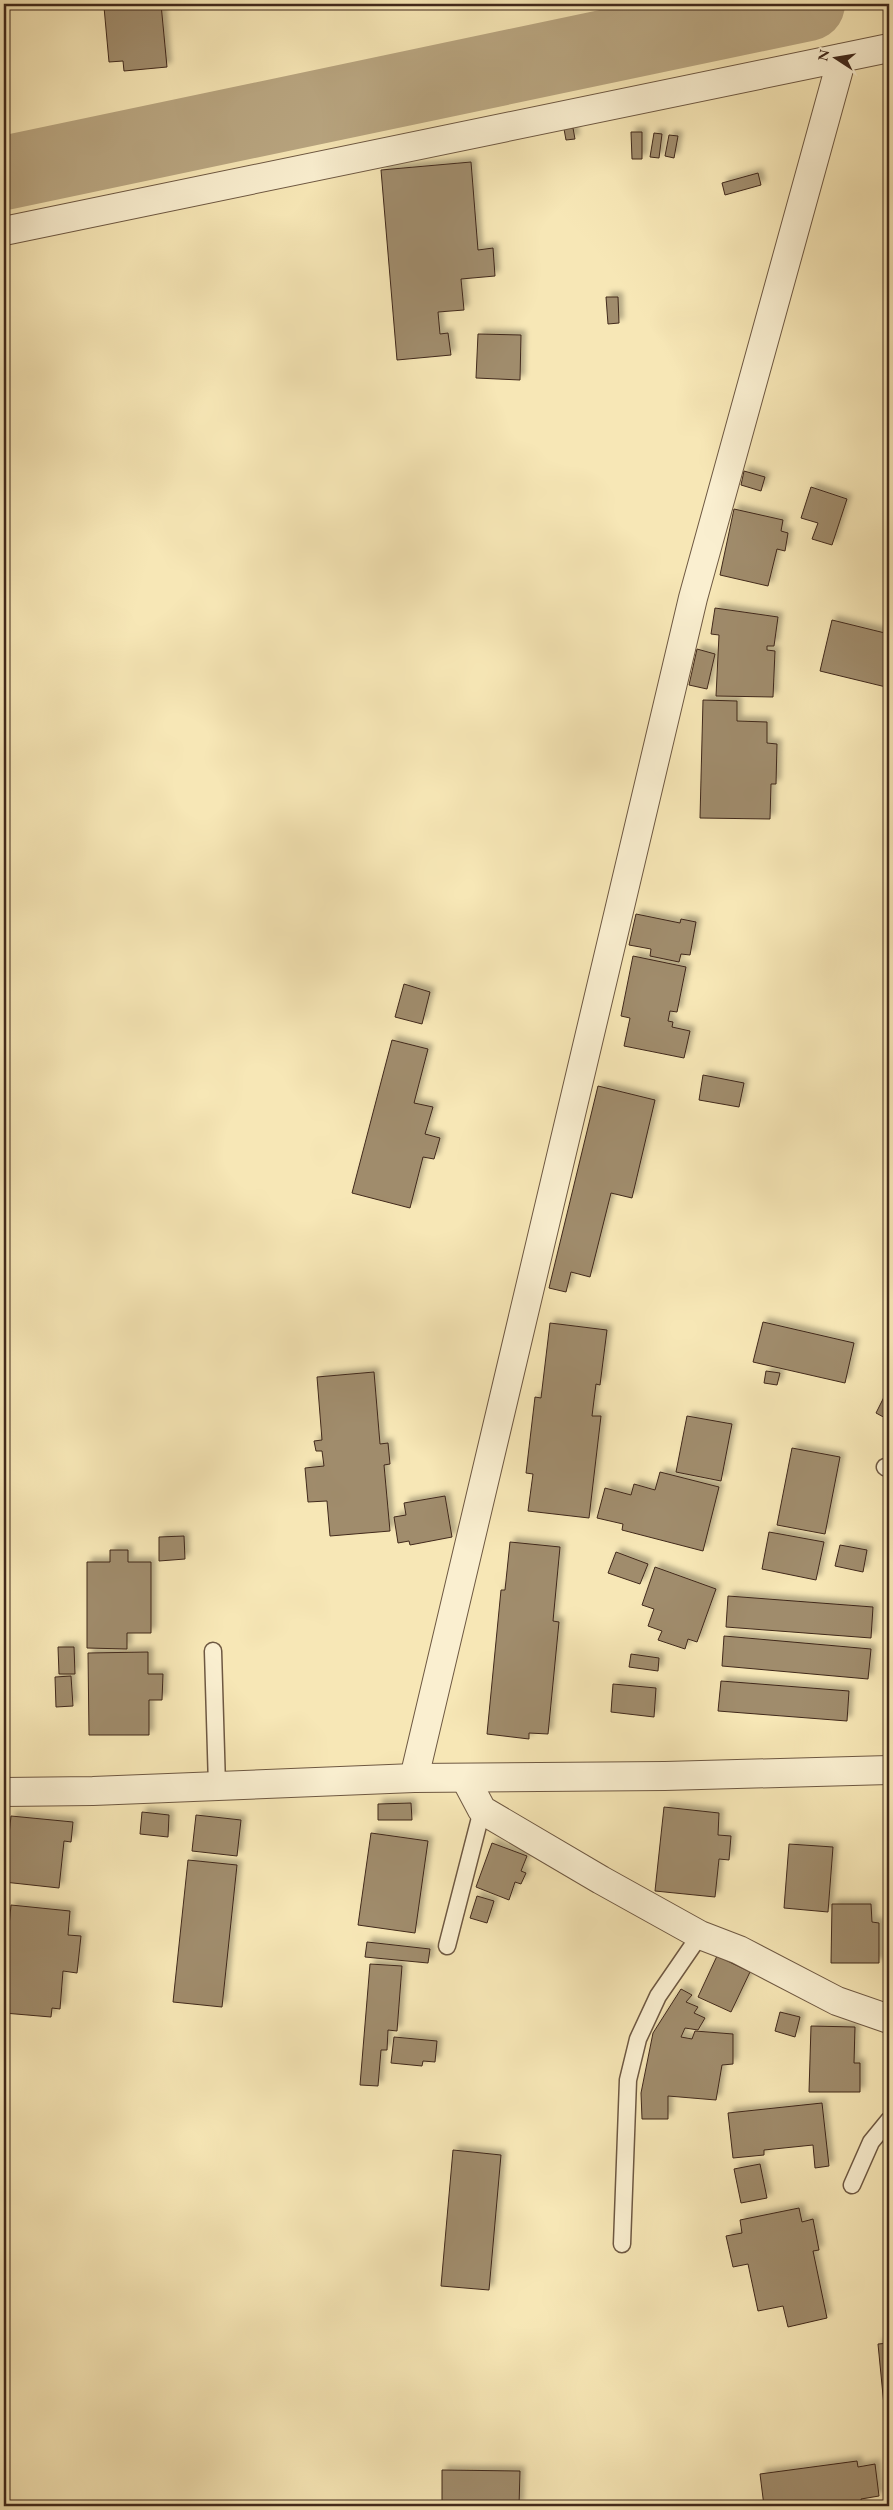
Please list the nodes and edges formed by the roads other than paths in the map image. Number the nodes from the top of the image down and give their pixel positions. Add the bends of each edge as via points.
1 (889, 48) edge
2 (842, 58) junction
3 (4, 231) edge
4 (213, 1651) dead end
5 (889, 1770) edge
6 (414, 1778) junction
7 (465, 1778) junction
8 (217, 1786) junction
9 (4, 1792) edge
10 (482, 1810) junction
11 (700, 1936) junction
12 (447, 1946) dead end
13 (889, 2019) edge
14 (889, 2120) edge
15 (852, 2185) dead end
16 (622, 2244) dead end

1 - 2 street
2 - 3 street
2 - 6 street via 693,598
4 - 8 lane
5 - 7 street
6 - 7 street
6 - 8 street
7 - 10 street
8 - 9 street
10 - 11 street
10 - 12 lane
11 - 13 street via 739,1950 837,2001
11 - 16 lane via 658,1996 638,2039 628,2080
14 - 15 lane via 871,2142

